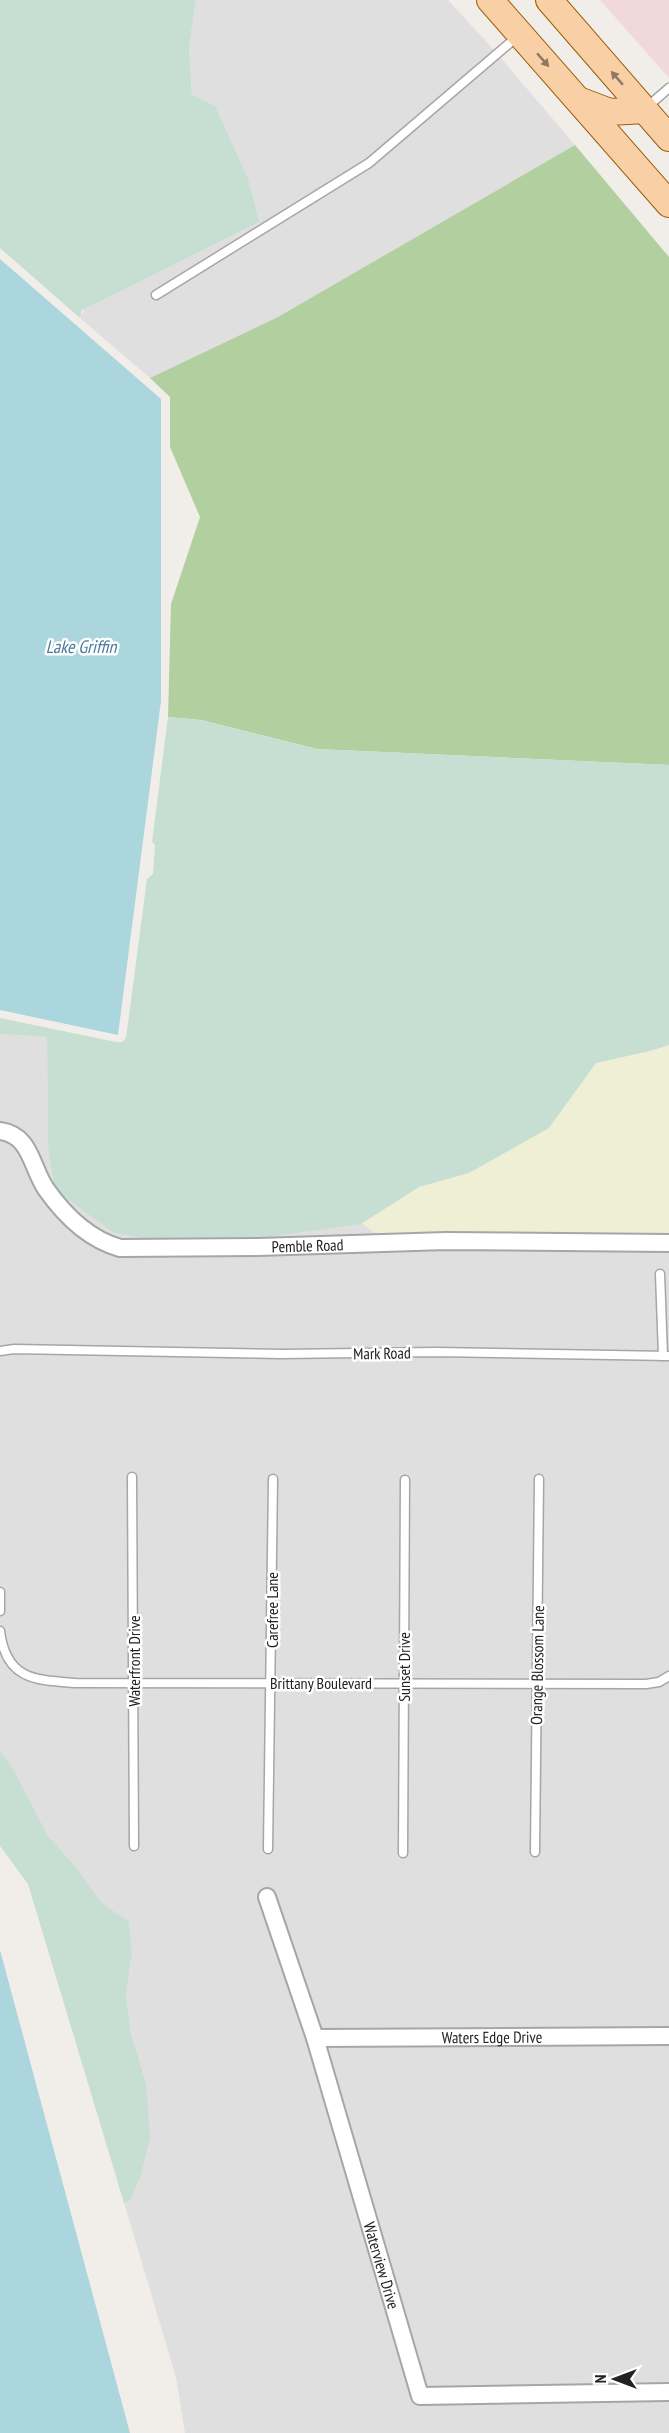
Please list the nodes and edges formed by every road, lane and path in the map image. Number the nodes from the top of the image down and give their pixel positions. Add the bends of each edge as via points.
1 (490, 0) edge
2 (549, 0) edge
3 (520, 34) junction
4 (669, 88) edge
5 (578, 100) junction
6 (645, 110) junction
7 (669, 138) edge
8 (660, 181) edge
9 (669, 204) edge
10 (156, 295) dead end
11 (0, 1131) edge
12 (669, 1243) edge
13 (660, 1274) dead end
14 (0, 1351) edge
15 (666, 1356) edge
16 (132, 1477) dead end
17 (273, 1479) dead end
18 (539, 1479) dead end
19 (405, 1480) dead end
20 (0, 1592) edge
21 (0, 1611) edge
22 (0, 1631) edge
23 (669, 1676) edge
24 (134, 1682) junction
25 (272, 1683) junction
26 (404, 1683) junction
27 (537, 1684) junction
28 (134, 1846) dead end
29 (268, 1849) dead end
30 (535, 1852) dead end
31 (403, 1853) dead end
32 (267, 1897) dead end
33 (669, 2036) edge
34 (315, 2038) junction
35 (669, 2392) edge

1 - 3 main road
6 -> 2 main road
3 -> 5 main road
3 - 10 lane via 369,163
4 - 6 lane
5 - 6 main road via 610,112
5 - 8 main road
6 - 7 main road
8 - 9 main road
11 - 12 street, Pemble Road via 17,1136 29,1149 46,1188 78,1226 88,1235 120,1248 446,1241
13 - 15 lane
14 - 15 lane, Mark Road
16 - 24 lane, Waterfront Drive
17 - 25 lane, Carefree Lane
18 - 27 lane, Orange Blossom Lane
19 - 26 lane, Sunset Drive
20 - 21 lane
22 - 24 lane, Brittany Boulevard via 6,1654 25,1676 76,1683
23 - 27 lane, Brittany Boulevard via 646,1684
24 - 25 lane, Brittany Boulevard
24 - 28 lane, Waterfront Drive
25 - 26 lane, Brittany Boulevard
25 - 29 lane, Carefree Lane
26 - 27 lane, Brittany Boulevard
26 - 31 lane, Sunset Drive
27 - 30 lane, Orange Blossom Lane
32 - 34 street, Waterview Drive
33 - 34 street, Waters Edge Drive
34 - 35 street, Waterview Drive via 420,2396

